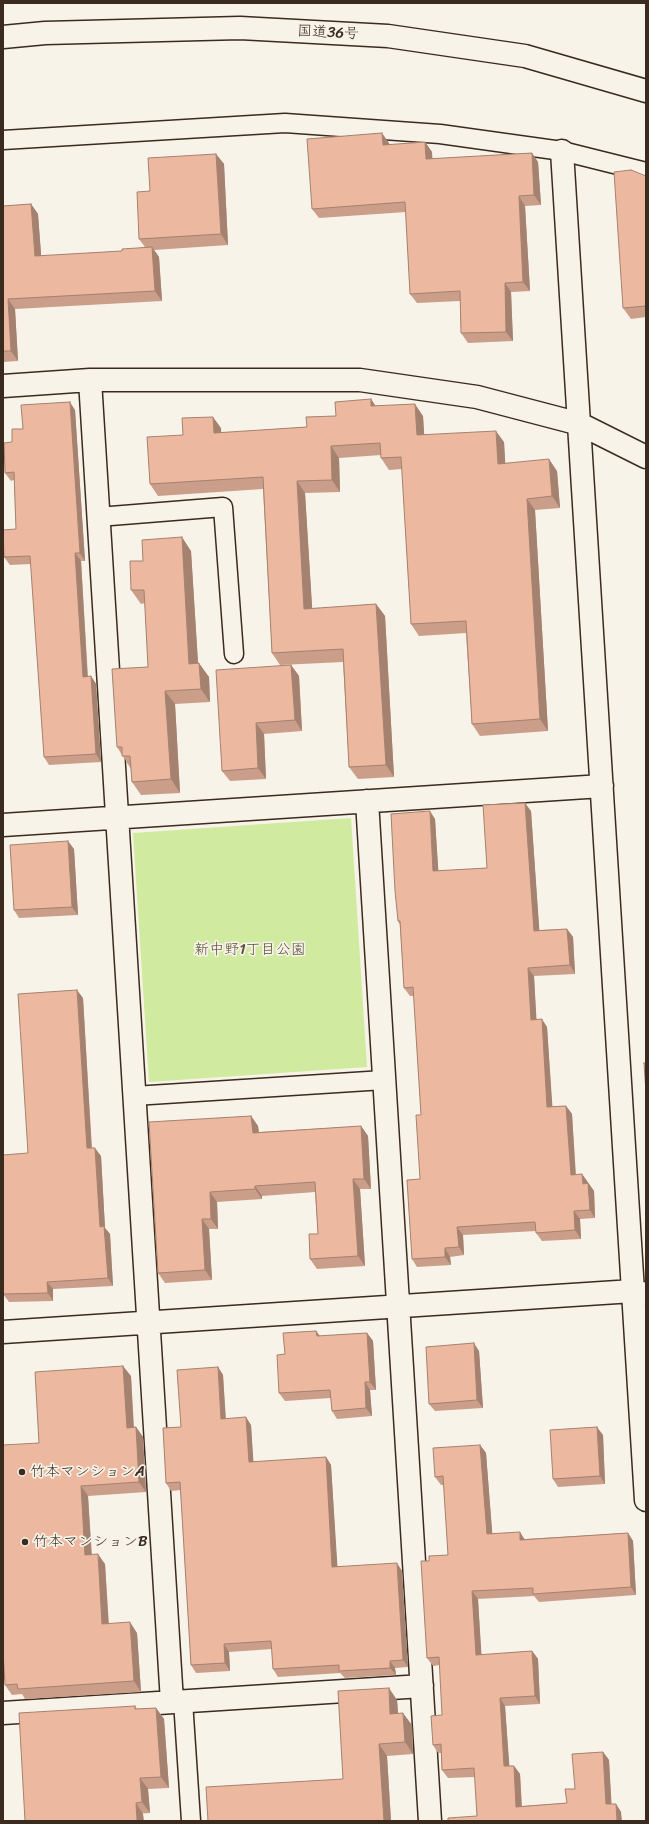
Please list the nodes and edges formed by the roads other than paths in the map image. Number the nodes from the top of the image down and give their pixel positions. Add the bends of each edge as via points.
1 (3, 37) edge
2 (646, 91) edge
3 (3, 140) edge
4 (562, 151) junction
5 (646, 172) edge
6 (90, 380) junction
7 (3, 386) edge
8 (580, 424) junction
9 (646, 457) edge
10 (98, 517) junction
11 (234, 654) dead end
12 (602, 786) junction
13 (367, 802) junction
14 (117, 818) junction
15 (3, 825) edge
16 (384, 1080) junction
17 (134, 1096) junction
18 (640, 1292) edge
19 (398, 1306) junction
20 (148, 1322) junction
21 (3, 1332) edge
22 (646, 1500) edge
23 (422, 1686) junction
24 (178, 1701) junction
25 (3, 1713) edge
26 (191, 1821) edge
27 (430, 1821) edge

1 - 2 main road, 国道36号 via 45,33 240,28 388,36 525,56
3 - 4 lane via 285,123 440,134
4 - 5 lane
4 - 8 main road
6 - 7 main road
6 - 8 main road via 360,380 477,397
6 - 10 main road
8 - 9 main road
8 - 12 main road
10 - 11 lane via 223,507
10 - 14 main road
12 - 13 main road
12 - 18 main road
13 - 14 main road
13 - 16 main road
14 - 15 main road
14 - 17 main road
16 - 17 lane
16 - 19 main road
17 - 20 main road
18 - 19 main road
18 - 22 main road
19 - 20 main road
19 - 23 main road
20 - 21 main road
20 - 24 main road
23 - 24 main road
23 - 27 main road
24 - 25 main road
24 - 26 lane

